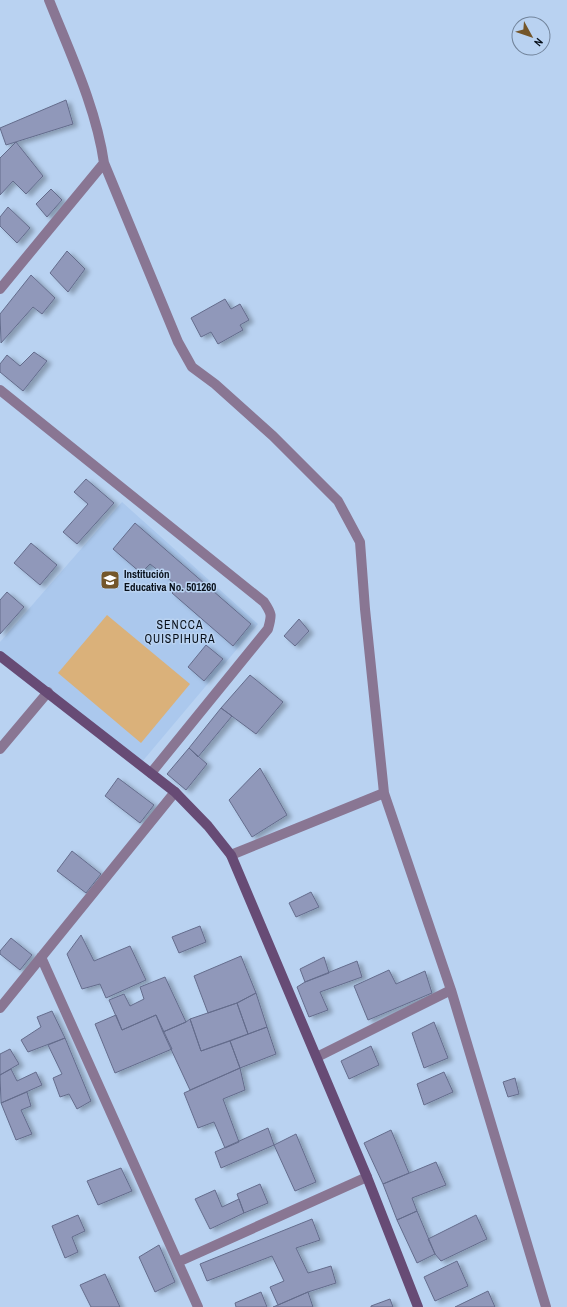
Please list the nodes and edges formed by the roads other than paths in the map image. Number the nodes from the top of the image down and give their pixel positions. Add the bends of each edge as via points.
1 (49, 0) edge
2 (104, 164) junction
3 (0, 289) edge
4 (0, 390) edge
5 (0, 656) edge
6 (48, 692) junction
7 (0, 749) edge
8 (151, 773) junction
9 (175, 792) junction
10 (384, 793) junction
11 (231, 855) junction
12 (41, 957) junction
13 (451, 990) junction
14 (0, 1008) edge
15 (317, 1057) junction
16 (367, 1177) junction
17 (178, 1262) junction
18 (198, 1307) edge
19 (418, 1307) edge
20 (546, 1307) edge

1 - 2 street via 86,94 101,140
2 - 3 street
2 - 10 street via 178,342 192,367 273,436 338,501 360,542
4 - 8 street via 264,602 269,610 272,618 268,629
5 - 6 main road
6 - 7 street
6 - 8 main road
8 - 9 main road
9 - 11 main road via 208,826
9 - 12 street
10 - 11 street
10 - 13 street
11 - 15 main road
12 - 14 street
12 - 17 street
13 - 15 street
13 - 20 street
15 - 16 main road
16 - 17 street
16 - 19 main road
17 - 18 street

